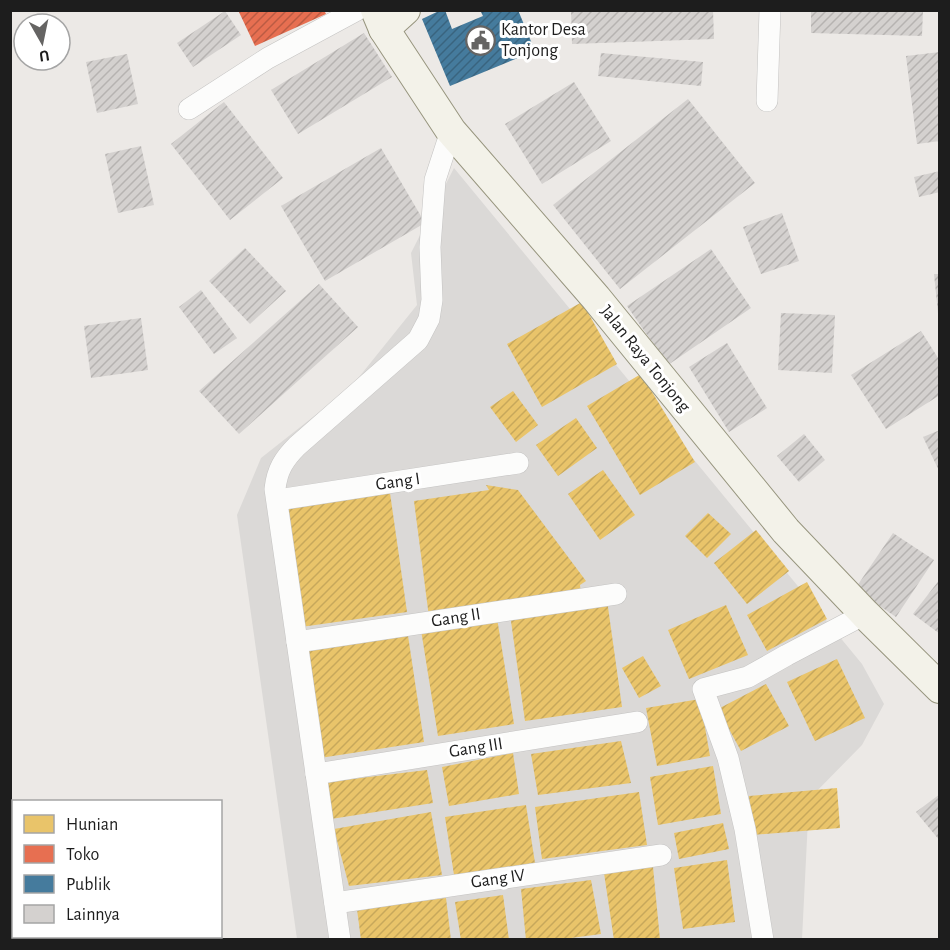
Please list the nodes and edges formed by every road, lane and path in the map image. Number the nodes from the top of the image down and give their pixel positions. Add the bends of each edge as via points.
1 (357, 10) edge
2 (770, 10) edge
3 (388, 17) edge
4 (767, 100) dead end
5 (189, 109) dead end
6 (451, 131) junction
7 (518, 463) dead end
8 (278, 500) junction
9 (616, 594) dead end
10 (865, 614) junction
11 (297, 642) junction
12 (939, 688) edge
13 (637, 722) dead end
14 (316, 774) junction
15 (661, 855) dead end
16 (335, 903) junction
17 (340, 939) edge
18 (763, 939) edge

1 - 5 street via 268,57
2 - 4 street
3 - 6 main road, Jalan Raya Tonjong
6 - 8 street via 435,180 429,319 418,340 284,460 277,474
6 - 10 main road, Jalan Raya Tonjong via 596,298 786,531
7 - 8 street, Gang I
8 - 11 street
9 - 11 street, Gang II
10 - 12 main road, Jalan Raya Tonjong
10 - 18 street via 748,677 703,689 728,758 745,829
11 - 14 street
13 - 14 street, Gang III
14 - 16 street
15 - 16 street, Gang IV
16 - 17 street

